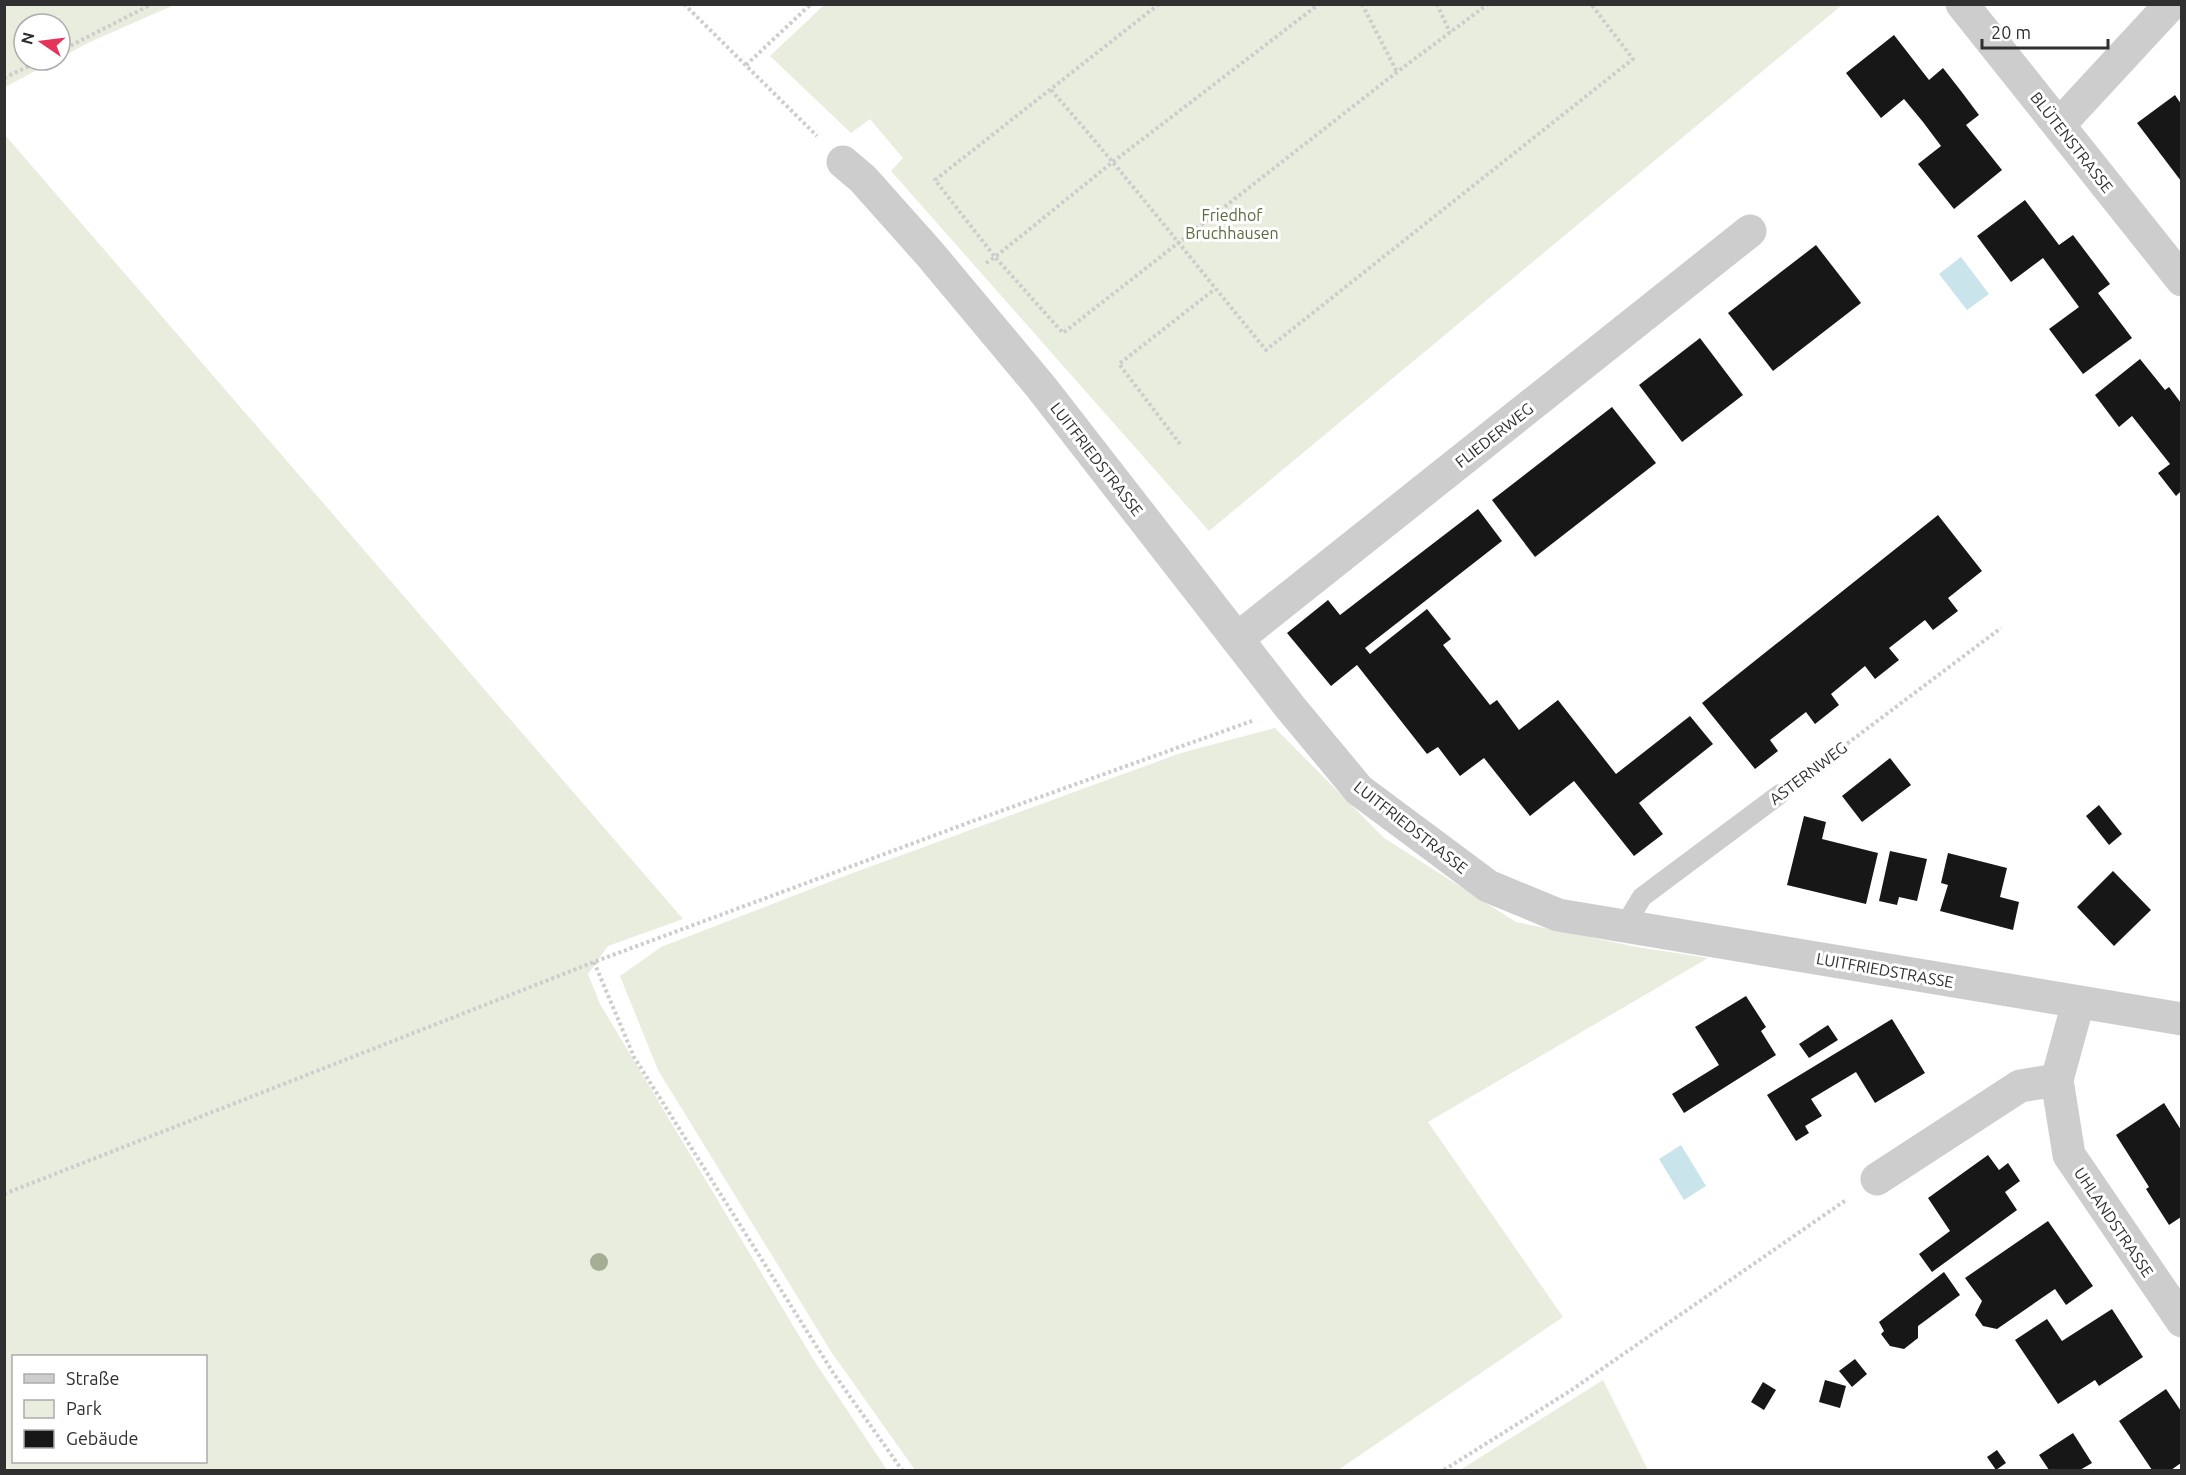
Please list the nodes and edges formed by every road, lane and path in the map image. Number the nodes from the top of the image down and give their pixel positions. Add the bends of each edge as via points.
1 (152, 4) edge
2 (684, 4) edge
3 (811, 4) edge
4 (1159, 4) edge
5 (1319, 4) edge
6 (1362, 4) edge
7 (1437, 4) edge
8 (1488, 4) edge
9 (1591, 4) edge
10 (1962, 4) edge
11 (2171, 4) edge
12 (1450, 33) junction
13 (72, 45) edge
14 (746, 65) junction
15 (1396, 72) junction
16 (1051, 90) junction
17 (2059, 125) junction
18 (1114, 161) junction
19 (843, 162) joint
20 (1750, 231) dead end
21 (1177, 243) junction
22 (995, 256) junction
23 (2181, 280) edge
24 (958, 286) junction
25 (1215, 289) junction
26 (1180, 444) dead end
27 (2001, 628) dead end
28 (1237, 639) junction
29 (1290, 707) junction
30 (1780, 794) joint
31 (1625, 925) junction
32 (594, 962) junction
33 (2078, 1003) junction
34 (2181, 1019) edge
35 (2057, 1080) junction
36 (1877, 1179) joint
37 (4, 1194) edge
38 (2181, 1321) edge
39 (902, 1470) edge
40 (1444, 1470) edge

1 - 13 path
2 - 14 path
3 - 14 path
4 - 16 path
5 - 18 path
6 - 15 path
7 - 12 path
8 - 12 path
9 - 25 path via 1633,59 1266,350
10 - 17 street, BLÜTENSTRASSE
11 - 17 street
12 - 15 path
14 - 19 path
15 - 21 path
16 - 18 path
16 - 22 path via 934,180
17 - 23 street, BLÜTENSTRASSE
18 - 21 path
18 - 22 path
19 - 24 street, LUITFRIEDSTRASSE via 863,179
20 - 28 street, FLIEDERWEG
21 - 22 path via 1063,333
21 - 25 path
22 - 24 path
24 - 28 street, LUITFRIEDSTRASSE
25 - 26 path via 1119,364
27 - 30 path, ASTERNWEG
28 - 29 street, LUITFRIEDSTRASSE
29 - 31 street, LUITFRIEDSTRASSE via 1359,790 1488,886 1558,915
29 - 32 path
30 - 31 lane, ASTERNWEG via 1642,897
31 - 33 street, LUITFRIEDSTRASSE
32 - 37 path
32 - 39 path via 634,1057 834,1374
33 - 34 street, LUITFRIEDSTRASSE
33 - 35 street, UHLANDSTRASSE
35 - 36 street via 2020,1086
35 - 38 street, UHLANDSTRASSE via 2069,1155
36 - 40 path via 1570,1391

